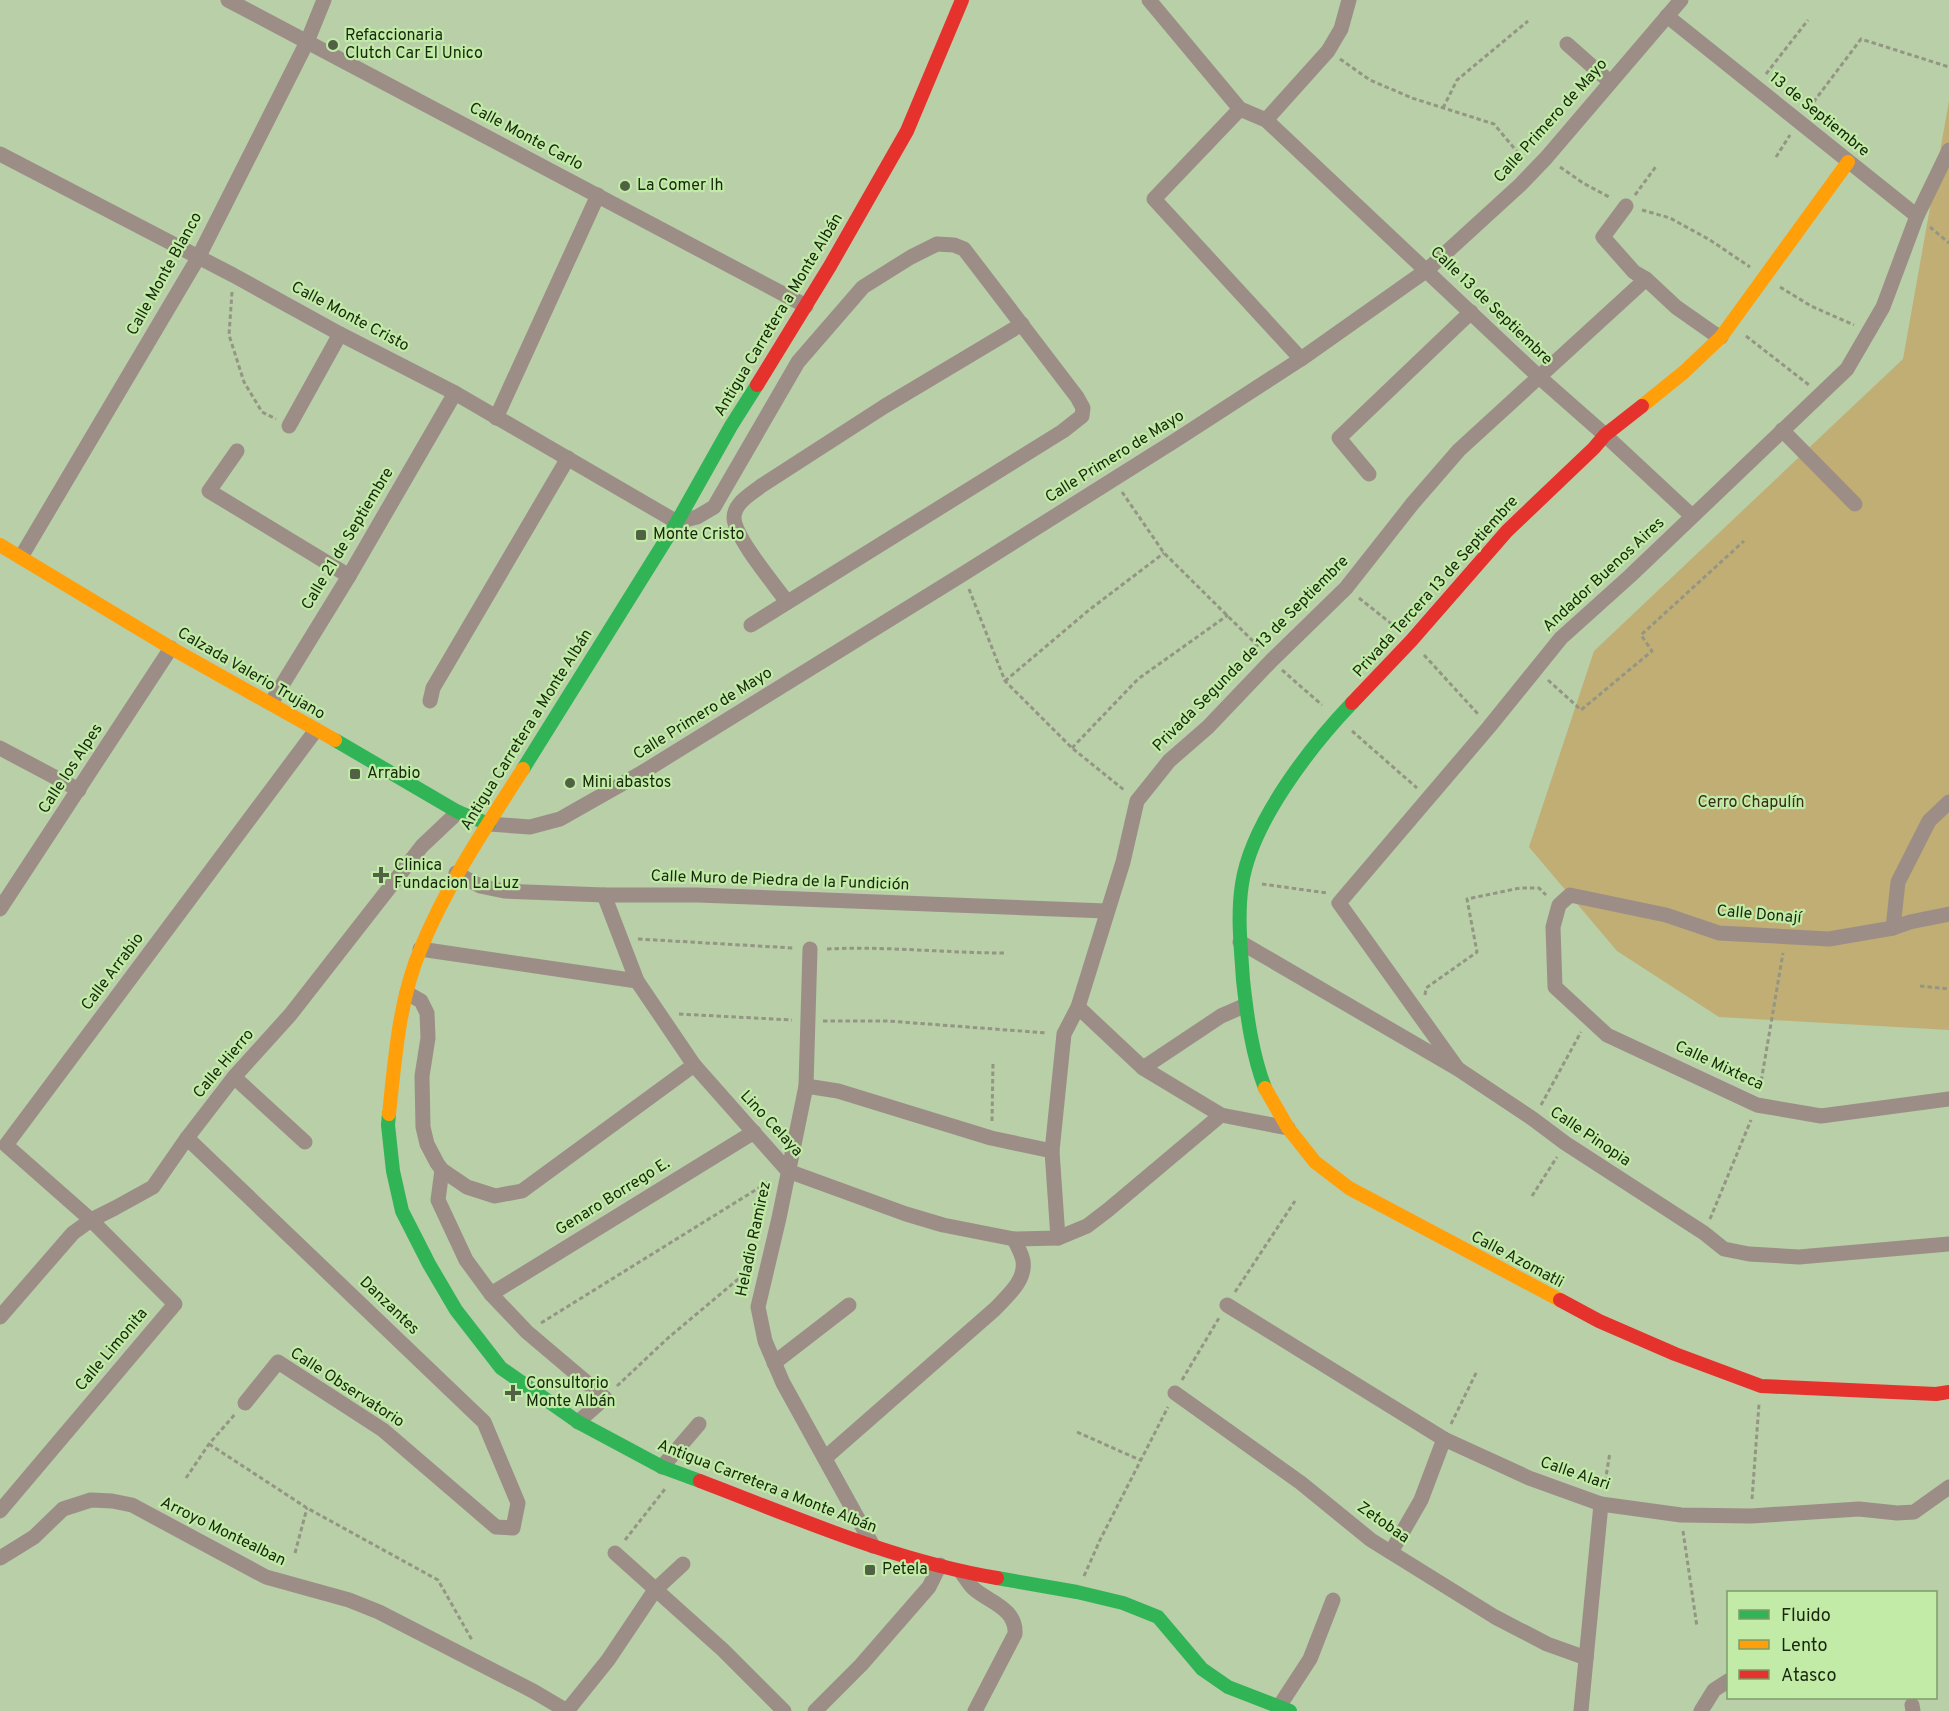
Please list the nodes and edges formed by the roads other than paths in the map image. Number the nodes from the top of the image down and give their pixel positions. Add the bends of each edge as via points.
1 (228, 0) edge
2 (324, 0) edge
3 (949, 0) edge
4 (962, 0) edge
5 (1149, 0) edge
6 (1348, 0) edge
7 (1681, 0) edge
8 (957, 15) junction
9 (1667, 16) junction
10 (307, 42) junction
11 (1567, 44) dead end
12 (1610, 82) junction
13 (1240, 109) junction
14 (1266, 120) junction
15 (1949, 150) edge
16 (0, 154) edge
17 (1848, 162) junction
18 (598, 195) junction
19 (1626, 206) road end
20 (1917, 216) junction
21 (198, 258) junction
22 (1427, 270) junction
23 (1646, 279) junction
24 (806, 306) junction
25 (1471, 312) junction
26 (1022, 324) junction
27 (1726, 331) junction
28 (340, 334) junction
29 (1301, 359) junction
30 (1538, 376) junction
31 (455, 393) junction
32 (496, 418) junction
33 (289, 426) road end
34 (1782, 430) junction
35 (1605, 435) junction
36 (237, 451) dead end
37 (568, 458) junction
38 (1369, 474) dead end
39 (1855, 504) dead end
40 (1692, 516) junction
41 (677, 522) junction
42 (0, 545) edge
43 (21, 557) junction
44 (349, 576) junction
45 (787, 603) junction
46 (751, 625) dead end
47 (171, 648) junction
48 (431, 694) dead end
49 (271, 703) junction
50 (316, 730) junction
51 (0, 748) edge
52 (79, 790) junction
53 (1949, 802) edge
54 (458, 812) junction
55 (489, 824) junction
56 (456, 873) junction
57 (604, 895) junction
58 (1, 905) edge
59 (1559, 905) joint
60 (1106, 911) junction
61 (1949, 914) edge
62 (1893, 928) junction
63 (1240, 942) junction
64 (420, 949) junction
65 (810, 949) dead end
66 (637, 981) junction
67 (407, 993) junction
68 (1244, 1006) junction
69 (1078, 1008) junction
70 (1420, 1017) junction
71 (1403, 1036) junction
72 (694, 1065) junction
73 (1143, 1068) junction
74 (1458, 1070) junction
75 (234, 1077) junction
76 (806, 1086) junction
77 (1949, 1099) edge
78 (1221, 1115) junction
79 (1288, 1128) junction
80 (754, 1132) junction
81 (187, 1138) junction
82 (305, 1142) dead end
83 (1052, 1151) junction
84 (442, 1170) junction
85 (788, 1171) junction
86 (90, 1220) junction
87 (1058, 1238) junction
88 (1014, 1239) junction
89 (1949, 1244) edge
90 (491, 1294) junction
91 (849, 1305) dead end
92 (1227, 1305) dead end
93 (0, 1317) edge
94 (774, 1363) junction
95 (1949, 1392) edge
96 (1175, 1393) road end
97 (245, 1403) road end
98 (578, 1422) junction
99 (699, 1424) dead end
100 (1444, 1439) junction
101 (825, 1458) junction
102 (662, 1467) junction
103 (1949, 1487) edge
104 (1601, 1504) junction
105 (0, 1511) edge
106 (513, 1528) joint
107 (873, 1546) junction
108 (1391, 1552) junction
109 (615, 1553) road end
110 (0, 1558) edge
111 (683, 1564) dead end
112 (940, 1565) junction
113 (961, 1572) junction
114 (655, 1590) junction
115 (1333, 1599) dead end
116 (1586, 1658) junction
117 (1727, 1682) edge
118 (1284, 1709) edge
119 (567, 1711) edge
120 (784, 1711) edge
121 (815, 1711) edge
122 (975, 1711) edge
123 (1581, 1711) edge
124 (1701, 1711) edge

1 - 10 street, Calle Monte Carlo
2 - 10 street, Calle Monte Blanco
3 - 8 street
4 - 8 street, Antigua Carretera a Monte Albán
5 - 13 street
6 - 14 street via 1341,29 1328,51
7 - 9 street, Calle Primero de Mayo
8 - 24 street, Antigua Carretera a Monte Albán via 906,131
9 - 12 street, Calle Primero de Mayo
9 - 17 street, 13 de Septiembre
10 - 18 street, Calle Monte Carlo
10 - 21 street, Calle Monte Blanco
11 - 12 street
12 - 22 street, Calle Primero de Mayo via 1520,185
13 - 14 street
13 - 29 street via 1154,199
14 - 22 street, Calle 13 de Septiembre
15 - 20 street, Andador Buenos Aires
16 - 21 street, Calle Monte Cristo
17 - 20 street, 13 de Septiembre
17 - 27 street, Privada Tercera 13 de Septiembre
18 - 24 street, Calle Monte Carlo
18 - 32 street
19 - 23 street via 1603,237 1634,272
20 - 34 street, Andador Buenos Aires via 1882,307 1847,369
21 - 28 street, Calle Monte Cristo
21 - 43 street, Calle Monte Blanco
22 - 25 street, Calle 13 de Septiembre
22 - 29 street, Calle Primero de Mayo
23 - 27 street via 1713,333
23 - 30 street, Privada Segunda de 13 de Septiembre
24 - 41 street, Antigua Carretera a Monte Albán
25 - 30 street, Calle 13 de Septiembre
25 - 38 street via 1339,438
26 - 41 street via 964,249 937,244 911,257 863,287 798,362 714,507
26 - 45 street via 885,406 747,496 734,518 740,534
26 - 45 street via 1077,397 1083,408 1082,416
27 - 35 street, Privada Tercera 13 de Septiembre via 1684,372
28 - 31 street, Calle Monte Cristo
28 - 33 street
29 - 55 street, Calle Primero de Mayo via 963,574 561,819 530,827
30 - 35 street, Calle 13 de Septiembre
30 - 60 street, Privada Segunda de 13 de Septiembre via 1459,450 1347,588 1169,761 1137,801 1123,862
31 - 32 street, Calle Monte Cristo
31 - 44 street, Calle 21 de Septiembre
32 - 37 street, Calle Monte Cristo
34 - 39 street
34 - 40 street, Andador Buenos Aires
35 - 40 street, Calle 13 de Septiembre
35 - 63 street, Privada Tercera 13 de Septiembre via 1507,531 1412,641 1337,719 1285,786 1253,846 1242,882
36 - 44 street via 209,491
37 - 41 street, Calle Monte Cristo
37 - 48 street
40 - 70 street, Andador Buenos Aires via 1561,638 1339,903
41 - 55 street, Antigua Carretera a Monte Albán
42 - 43 street, Calzada Valerio Trujano
43 - 47 street, Calzada Valerio Trujano
44 - 49 street, Calle 21 de Septiembre
45 - 46 street
47 - 49 street, Calzada Valerio Trujano
47 - 52 street, Calle los Alpes
49 - 50 street, Calzada Valerio Trujano
50 - 54 street, Calzada Valerio Trujano
50 - 86 street, Calle Arrabio via 6,1145
51 - 52 street
52 - 58 street, Calle los Alpes
53 - 62 street via 1929,821 1898,882
54 - 55 street, Calzada Valerio Trujano
54 - 75 street, Calle Hierro via 422,846 290,1015
55 - 56 street, Antigua Carretera a Monte Albán
56 - 57 street, Calle Muro de Piedra de la Fundición via 480,886 504,891
56 - 64 street, Antigua Carretera a Monte Albán
57 - 60 street, Calle Muro de Piedra de la Fundición
57 - 66 street, Lino Celaya
59 - 62 street, Calle Donají via 1570,895 1666,915 1719,933 1829,939
59 - 77 street, Calle Mixteca via 1553,927 1555,987 1607,1035 1758,1105 1821,1116
60 - 69 street, Privada Segunda de 13 de Septiembre
61 - 62 street, Calle Donají
63 - 68 street, Calle Azomatli
63 - 71 street, Calle Pinopia
64 - 66 street
64 - 67 street, Antigua Carretera a Monte Albán
65 - 76 street, Heladio Ramirez
66 - 72 street, Lino Celaya
67 - 84 street via 421,1001 427,1013 423,1127 427,1144
67 - 98 street, Antigua Carretera a Monte Albán via 395,1055 388,1125 402,1211 456,1310 501,1368
68 - 73 street via 1221,1016
68 - 79 street, Calle Azomatli via 1264,1086
69 - 73 street
69 - 83 street, Privada Segunda de 13 de Septiembre via 1064,1034
70 - 71 street
70 - 74 street
71 - 74 street, Calle Pinopia
72 - 80 street, Lino Celaya
72 - 84 street via 522,1191 495,1196 467,1187
73 - 78 street
74 - 89 street, Calle Pinopia via 1724,1249 1799,1257
75 - 81 street, Calle Hierro
75 - 82 street
76 - 83 street via 838,1091 991,1138
76 - 85 street, Heladio Ramirez
78 - 79 street
78 - 87 street via 1087,1226
79 - 95 street, Calle Azomatli via 1315,1162 1349,1188 1599,1321 1675,1354 1761,1386
80 - 85 street, Lino Celaya
80 - 90 street, Genaro Borrego E.
81 - 86 street, Calle Hierro via 153,1187
81 - 106 street, Danzantes via 484,1422 518,1503
83 - 87 street
84 - 90 street via 438,1200 466,1260
85 - 88 street, Lino Celaya via 943,1225
85 - 94 street, Heladio Ramirez via 758,1307
86 - 93 street, Calle Hierro via 73,1233
86 - 105 street, Calle Limonita via 175,1304
87 - 88 street, Lino Celaya
88 - 101 street via 1023,1260 1023,1274 1014,1289
90 - 98 street via 527,1332 605,1398
91 - 94 street
92 - 100 street, Calle Alari
94 - 101 street, Heladio Ramirez
96 - 108 street, Zetobaa via 1301,1482
97 - 106 street, Calle Observatorio via 278,1362 383,1430 496,1527
98 - 102 street, Antigua Carretera a Monte Albán
99 - 102 street
100 - 104 street, Calle Alari via 1529,1478
100 - 108 street via 1421,1500
101 - 107 street, Heladio Ramirez
102 - 107 street, Antigua Carretera a Monte Albán
103 - 104 street, Calle Alari via 1914,1512 1897,1513 1859,1509 1751,1516 1681,1515
104 - 116 street
107 - 112 street, Antigua Carretera a Monte Albán
108 - 116 street, Zetobaa via 1495,1617 1547,1644
109 - 114 street
110 - 119 street, Arroyo Montealban via 34,1537 63,1509 91,1500 132,1505 266,1577 369,1608
111 - 114 street
112 - 113 street, Antigua Carretera a Monte Albán
112 - 121 street via 930,1587
113 - 118 street, Antigua Carretera a Monte Albán via 1077,1592 1123,1603 1158,1617 1202,1669 1228,1687
113 - 122 street via 973,1588 1008,1613 1016,1625
114 - 119 street via 608,1660
114 - 120 street
115 - 118 street via 1310,1659
116 - 123 street
117 - 124 street via 1714,1690

